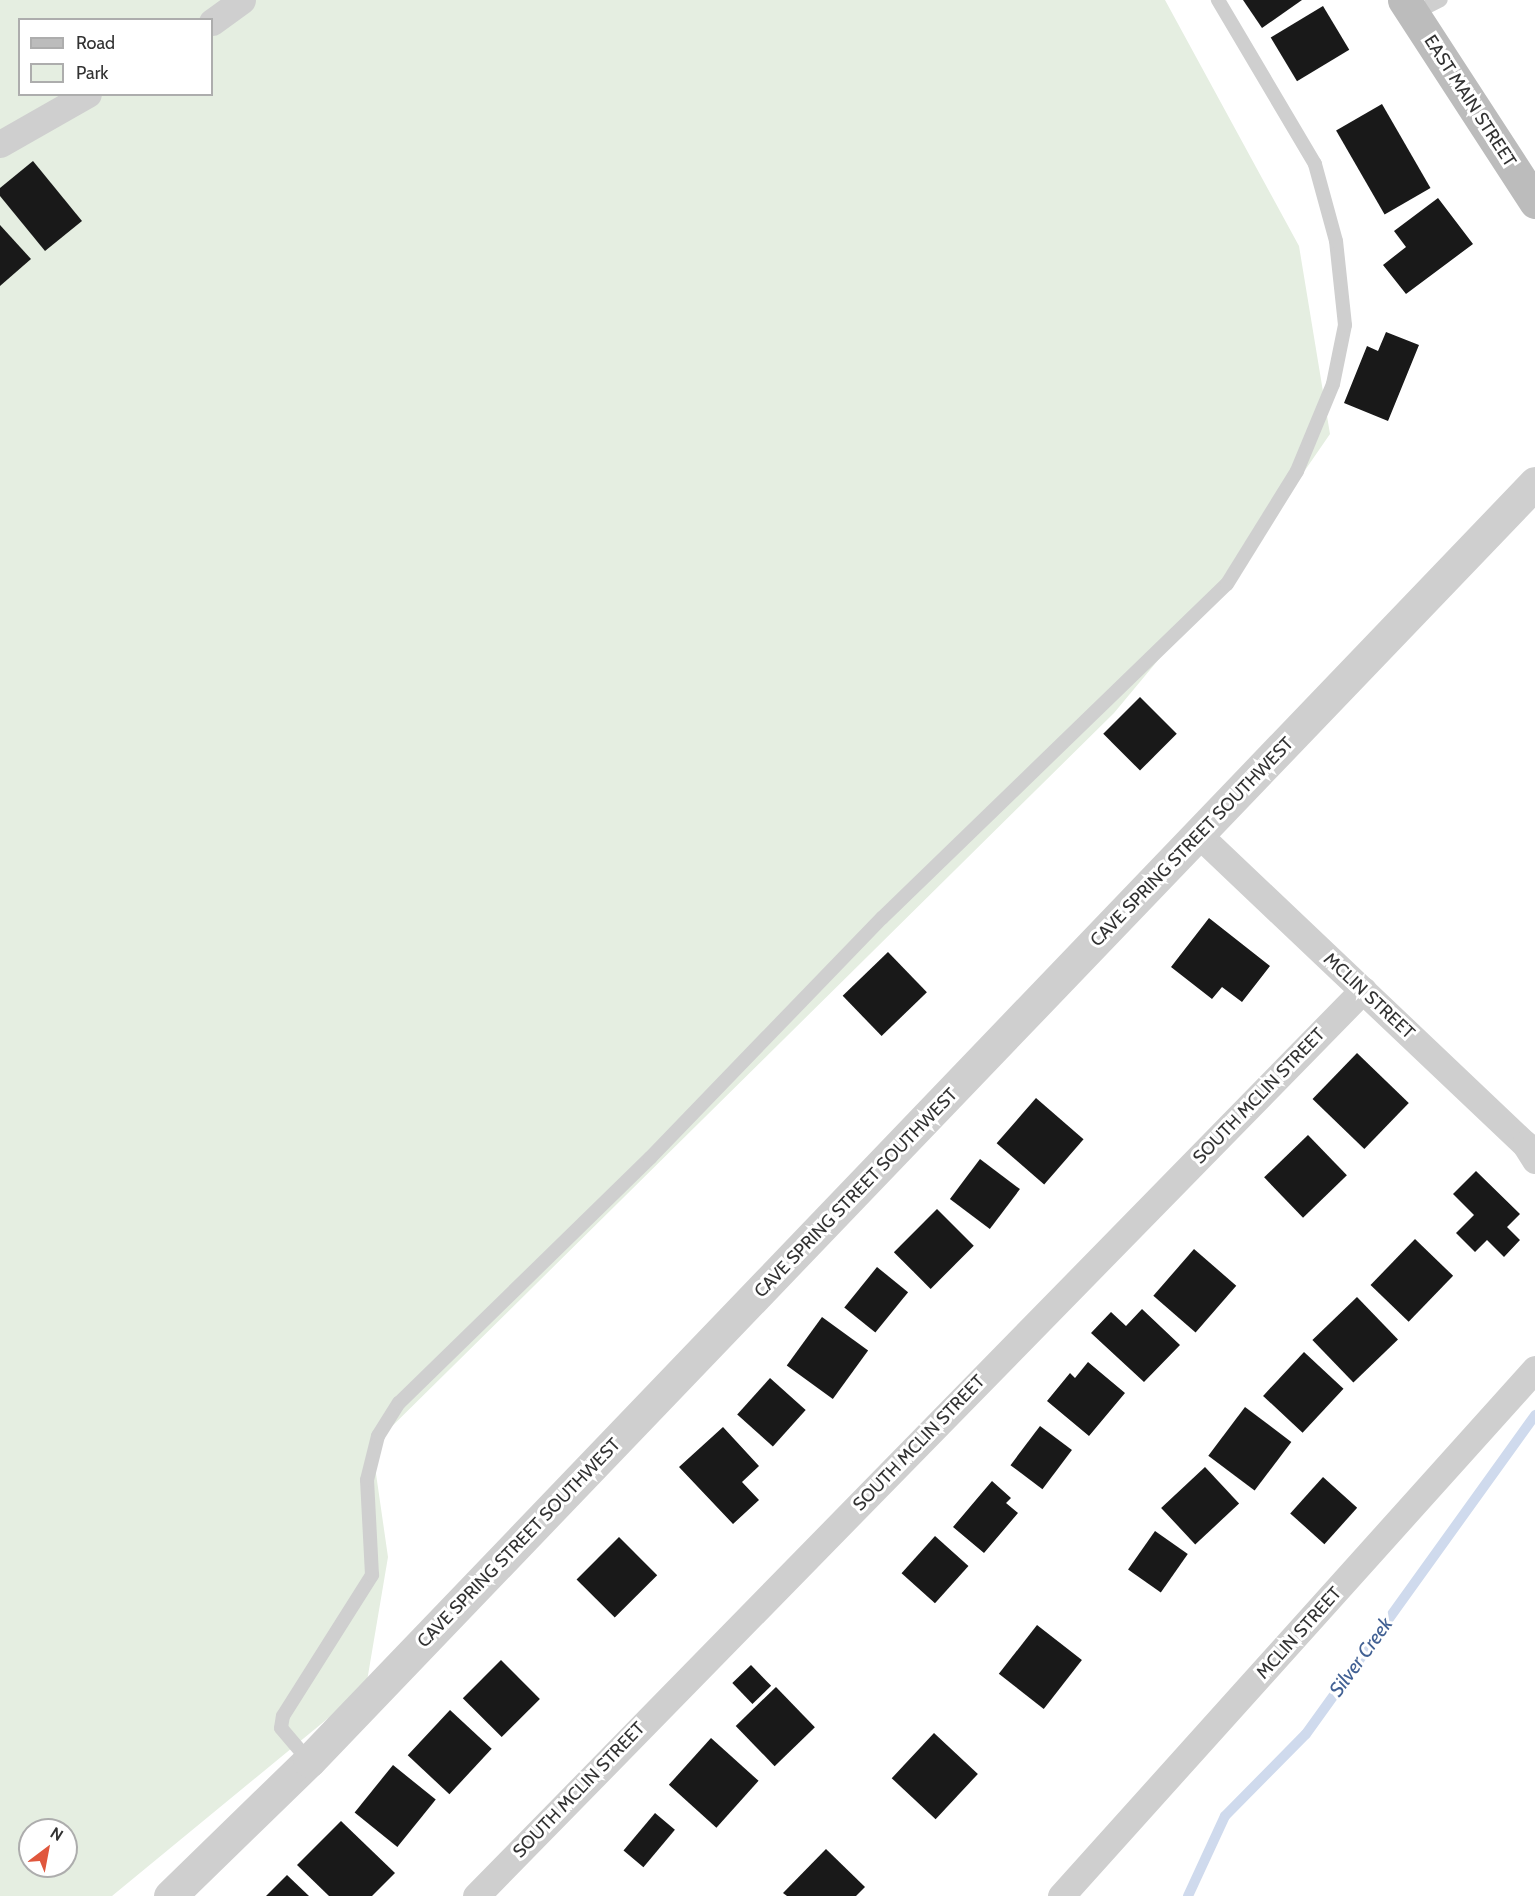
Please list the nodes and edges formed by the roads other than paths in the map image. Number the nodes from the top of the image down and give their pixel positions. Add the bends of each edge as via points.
1 (242, 0) edge
2 (1218, 0) edge
3 (1419, 4) edge
4 (213, 21) edge
5 (84, 96) edge
6 (0, 144) edge
7 (1535, 202) edge
8 (1535, 483) edge
9 (1199, 835) junction
10 (1363, 990) junction
11 (1535, 1160) edge
12 (1535, 1370) edge
13 (309, 1761) junction
14 (170, 1896) edge
15 (476, 1896) edge
16 (1061, 1896) edge

1 - 4 street
2 - 13 lane via 1315,164 1336,241 1345,325 1334,384 1297,471 1227,584 882,918 650,1158 399,1403 378,1436 367,1480 372,1575 283,1716 281,1728
3 - 7 main road, EAST MAIN STREET
5 - 6 street
8 - 9 street, CAVE SPRING STREET SOUTHWEST
9 - 10 street, MCLIN STREET
9 - 13 street, CAVE SPRING STREET SOUTHWEST
10 - 11 street, MCLIN STREET via 1525,1144
10 - 15 street, SOUTH MCLIN STREET
12 - 16 street, MCLIN STREET
13 - 14 street, CAVE SPRING STREET SOUTHWEST

